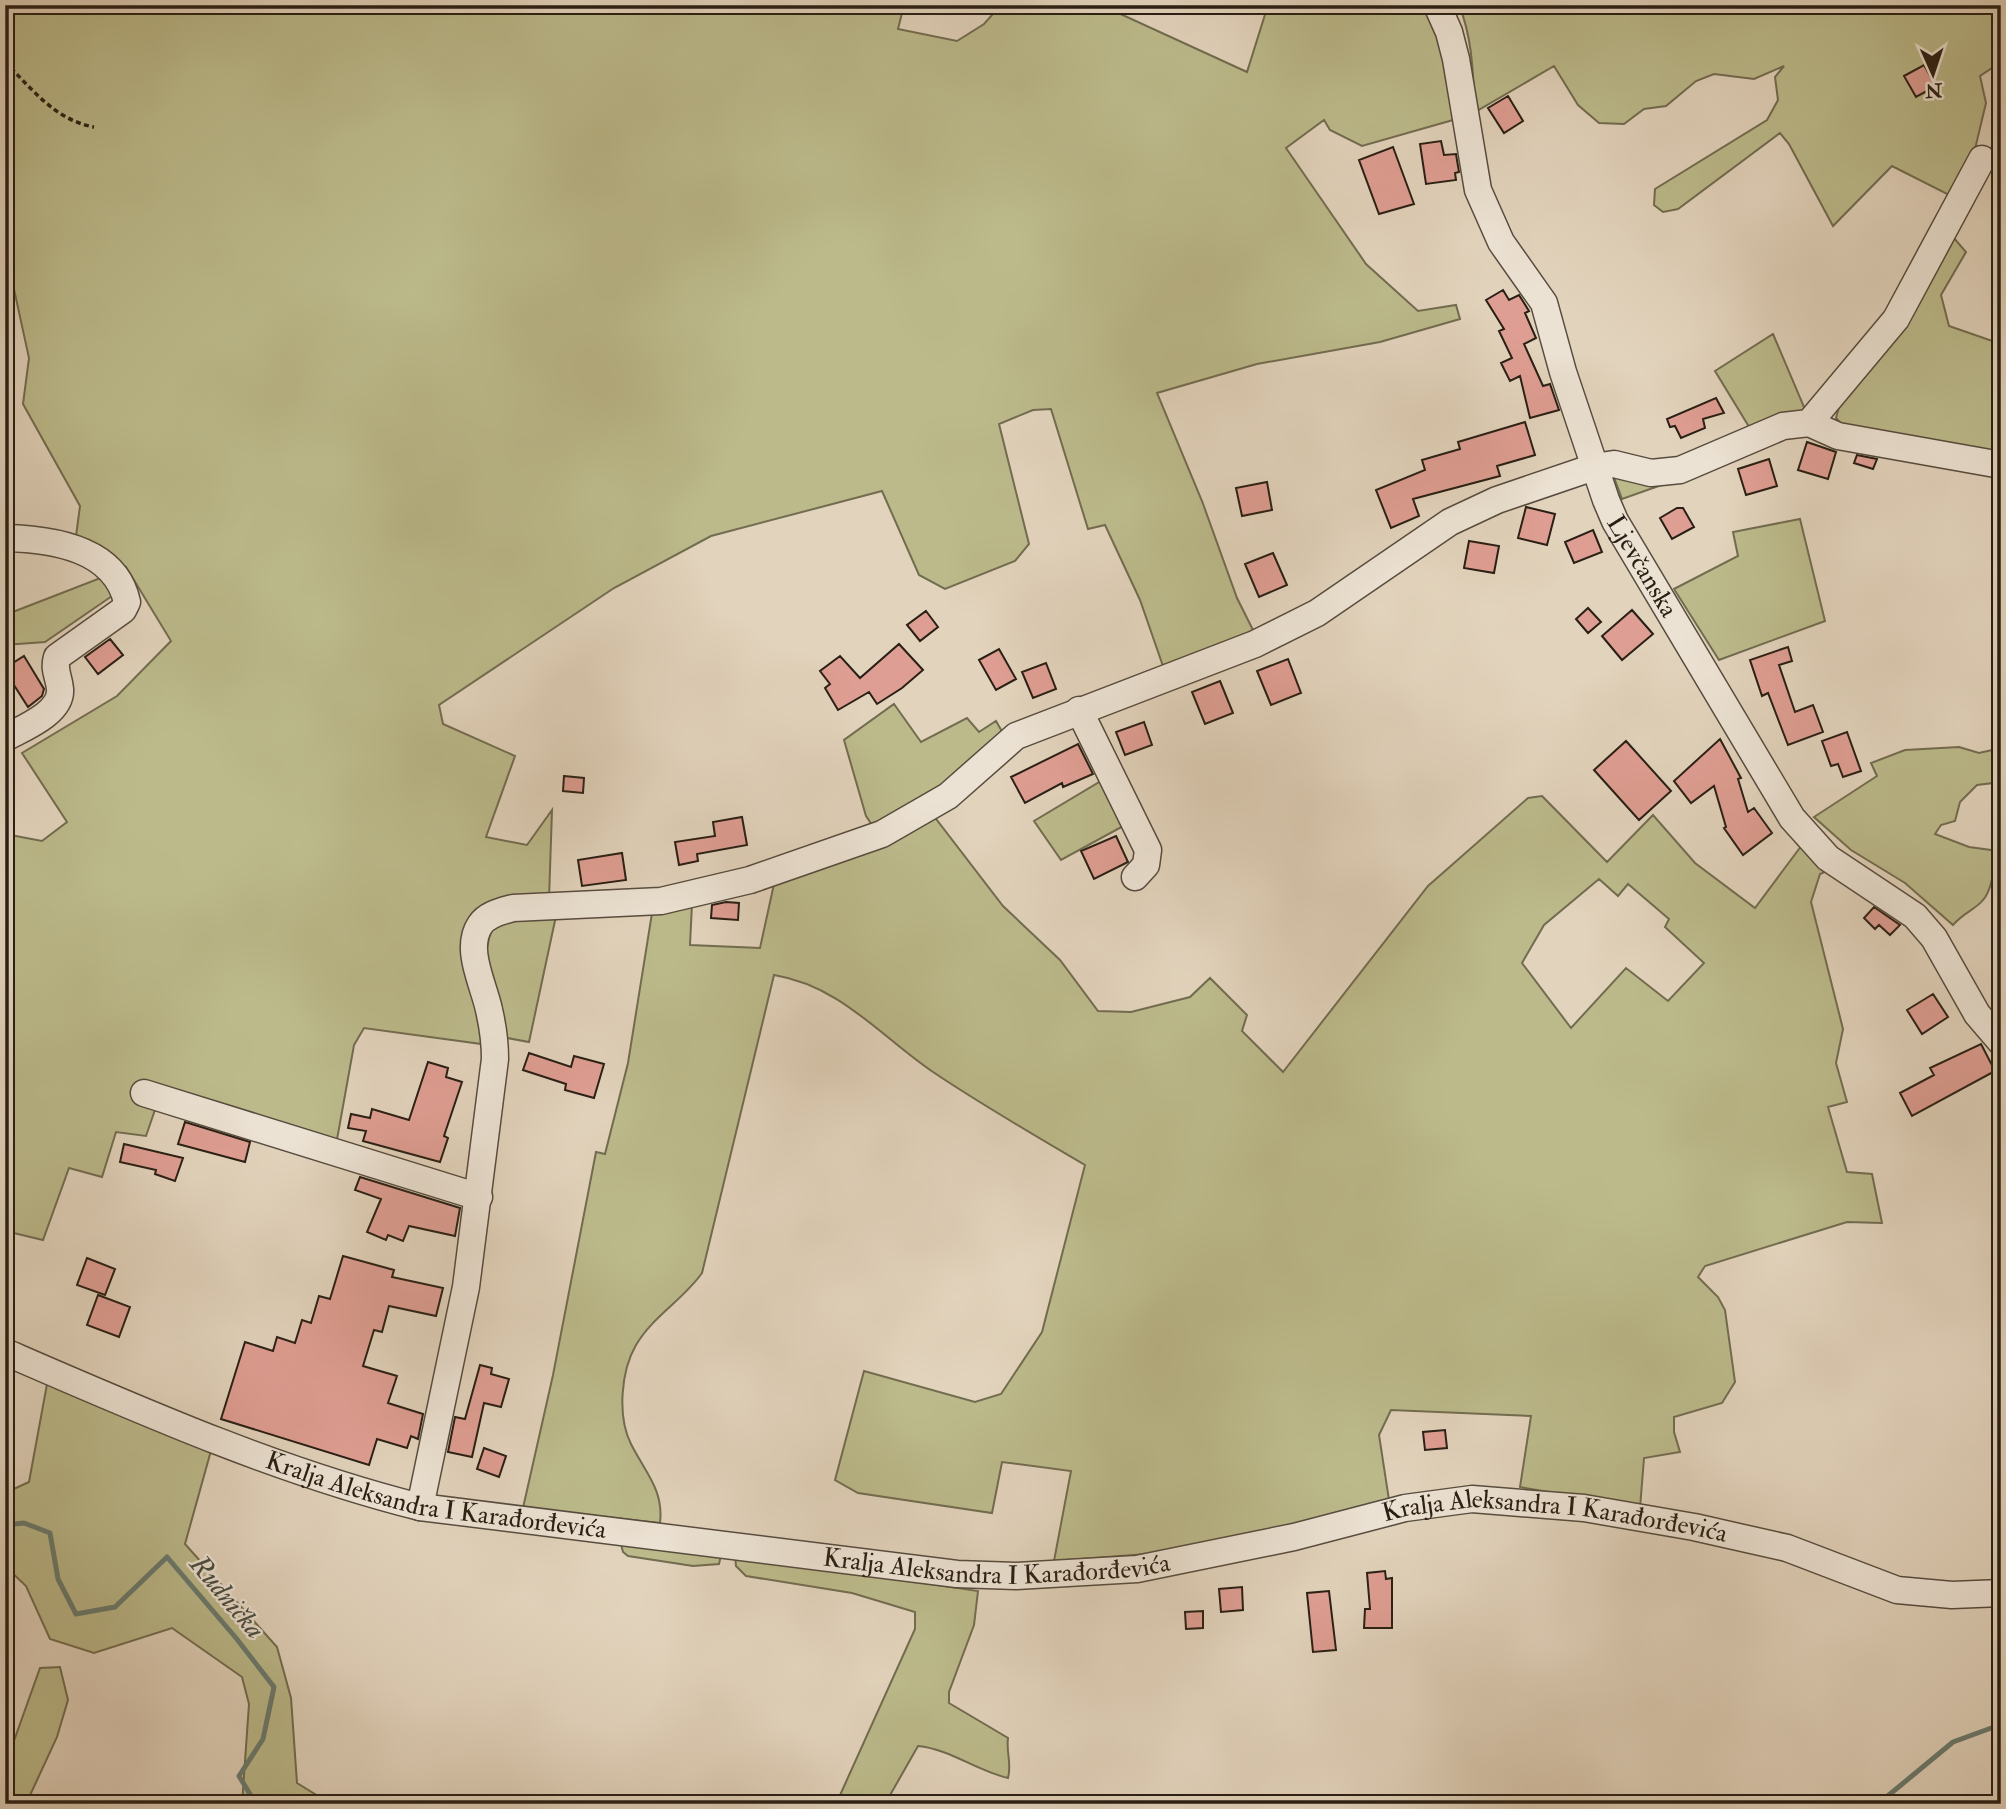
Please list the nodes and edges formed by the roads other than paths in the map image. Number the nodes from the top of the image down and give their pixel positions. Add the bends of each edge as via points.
1 (1437, 5) edge
2 (1982, 159) dead end
3 (1809, 423) junction
4 (2001, 465) edge
5 (1594, 467) junction
6 (5, 538) edge
7 (1079, 710) junction
8 (5, 738) edge
9 (1135, 877) dead end
10 (2001, 1042) edge
11 (144, 1093) dead end
12 (479, 1197) junction
13 (5, 1352) edge
14 (420, 1507) junction
15 (2001, 1593) edge

1 - 5 street, Ljevčanska via 1454,50 1478,190 1492,228 1544,303
2 - 3 street via 1896,318
3 - 4 street via 1838,436
3 - 5 street via 1783,426 1680,470 1651,473 1614,464
5 - 7 street via 1497,500 1450,522 1317,613 1255,644
5 - 10 street, Ljevčanska via 1615,521 1784,807 1828,858 1915,916 1934,938 1977,1014
6 - 8 street via 57,541 80,550 115,574 127,602 123,610 57,657 60,689 53,708
7 - 9 street via 1147,850 1146,866
7 - 12 street via 1016,736 948,796 875,836 750,880 661,901 513,908 483,921 474,953 489,1009 495,1059
11 - 12 street
12 - 14 street via 466,1287
13 - 14 street, Kralja Aleksandra I Karađorđevića via 230,1447
14 - 15 street, Kralja Aleksandra I Karađorđevića via 957,1574 1016,1576 1137,1569 1294,1537 1405,1508 1501,1500 1584,1507 1787,1548 1897,1590

